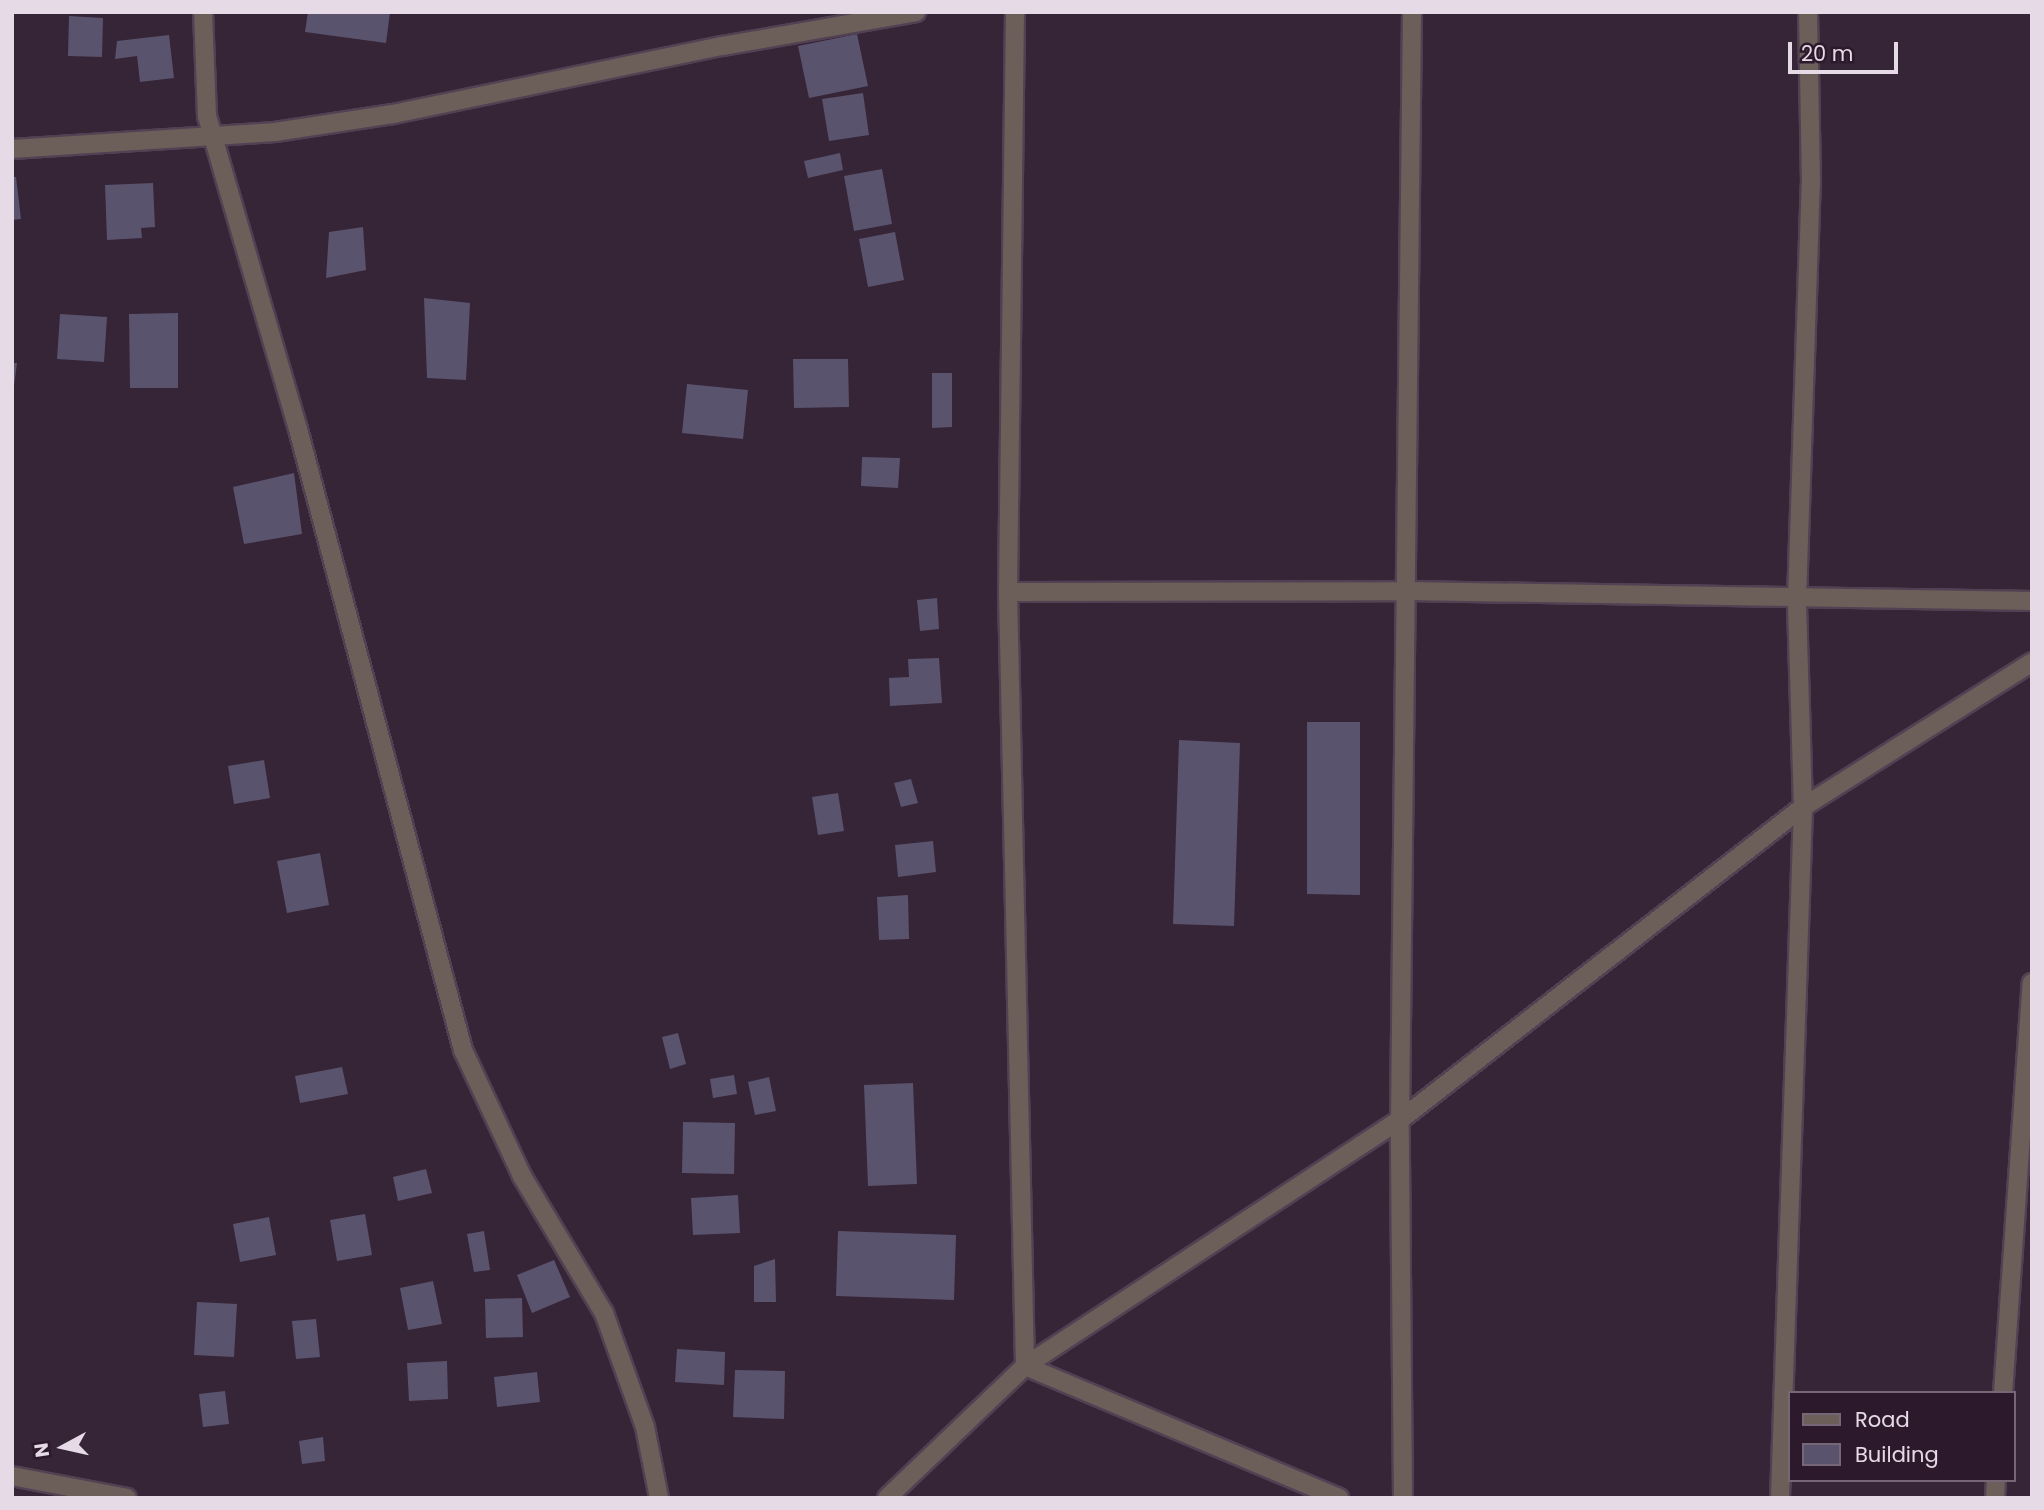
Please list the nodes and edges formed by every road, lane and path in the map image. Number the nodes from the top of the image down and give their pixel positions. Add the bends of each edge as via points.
1 (203, 12) edge
2 (916, 12) edge
3 (1015, 12) edge
4 (1412, 12) edge
5 (1808, 12) edge
6 (214, 138) junction
7 (12, 149) edge
8 (1407, 591) junction
9 (1007, 592) junction
10 (1797, 599) junction
11 (2032, 601) edge
12 (2032, 662) edge
13 (1802, 807) junction
14 (2032, 983) edge
15 (1400, 1120) junction
16 (1025, 1366) junction
17 (2003, 1391) edge
18 (12, 1476) edge
19 (127, 1498) edge
20 (659, 1498) edge
21 (887, 1498) edge
22 (1339, 1498) edge
23 (1404, 1498) edge
24 (1780, 1498) edge

1 - 6 street via 202,60
2 - 6 street via 722,46 393,114
3 - 9 street
4 - 8 street
5 - 10 street via 1811,184
6 - 7 street
6 - 20 street via 298,429 463,1049 522,1176 604,1312 645,1427
8 - 9 street
8 - 10 street
8 - 15 street
9 - 16 street
10 - 11 street
10 - 13 street
12 - 13 street
13 - 15 street
13 - 24 street
14 - 17 street
15 - 16 street
15 - 23 street
16 - 21 street
16 - 22 street
18 - 19 street

